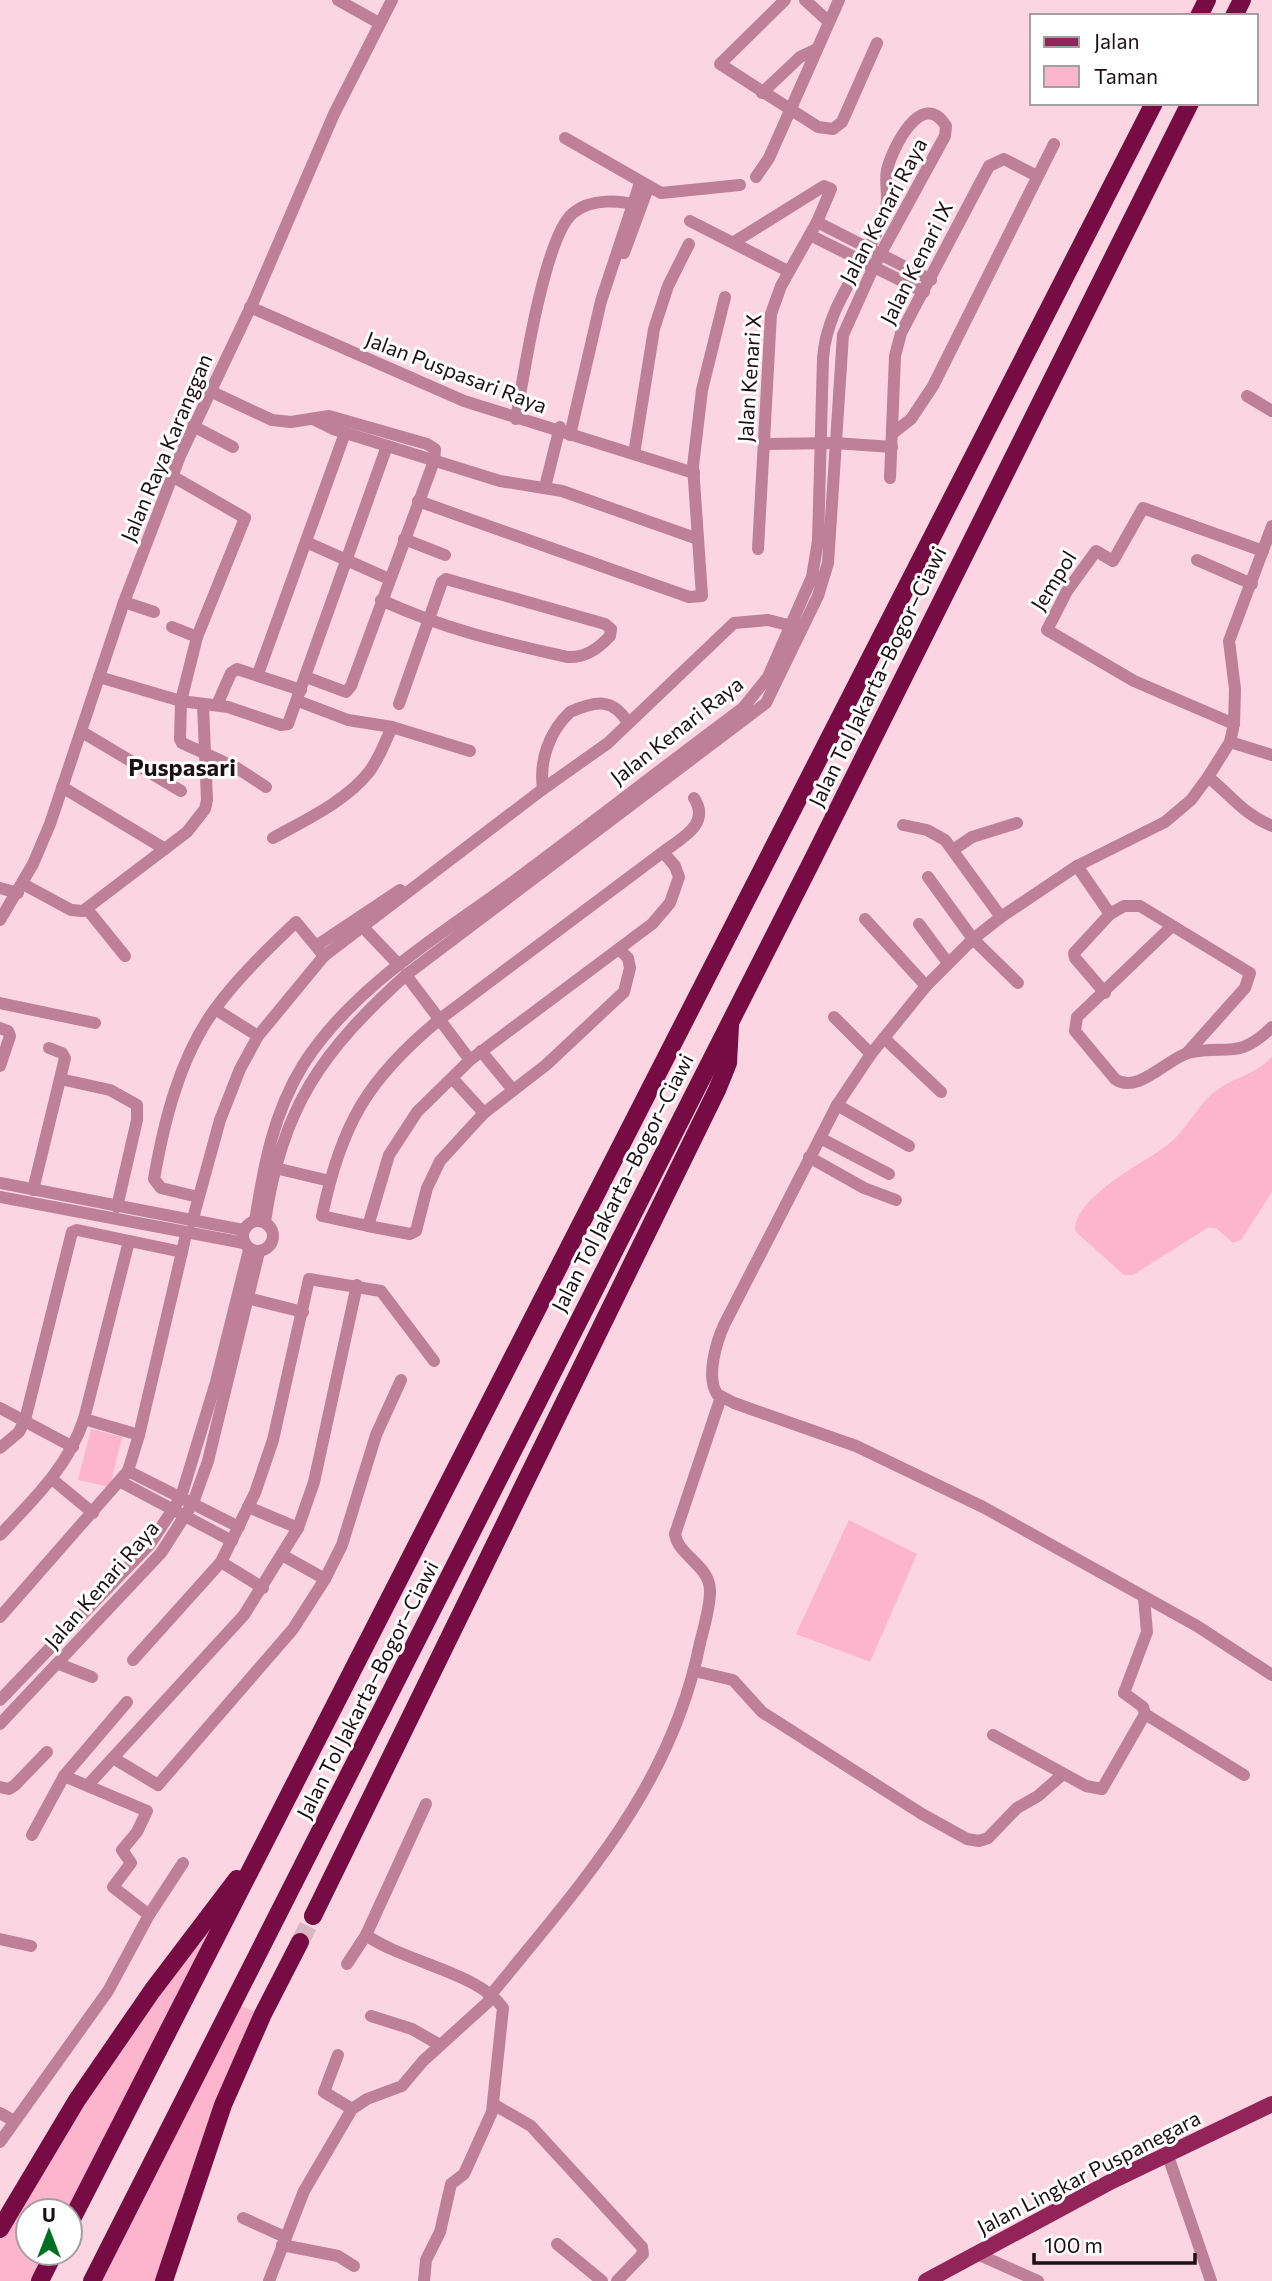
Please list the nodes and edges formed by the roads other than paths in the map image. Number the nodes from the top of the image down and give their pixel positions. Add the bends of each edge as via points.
1 (338, 0) edge
2 (393, 0) edge
3 (785, 0) edge
4 (805, 0) edge
5 (839, 0) edge
6 (828, 20) junction
7 (379, 23) junction
8 (877, 43) dead end
9 (815, 50) junction
10 (762, 93) junction
11 (1153, 105) edge
12 (1189, 105) edge
13 (789, 110) junction
14 (565, 138) dead end
15 (1054, 144) dead end
16 (1037, 176) junction
17 (756, 177) dead end
18 (644, 185) junction
19 (740, 185) dead end
20 (635, 204) junction
21 (690, 221) dead end
22 (817, 222) junction
23 (810, 235) junction
24 (734, 242) junction
25 (689, 244) dead end
26 (867, 247) junction
27 (880, 254) junction
28 (860, 260) junction
29 (874, 266) junction
30 (788, 271) junction
31 (927, 286) junction
32 (725, 297) dead end
33 (252, 303) junction
34 (210, 391) junction
35 (1247, 396) dead end
36 (1272, 411) edge
37 (517, 415) junction
38 (313, 419) junction
39 (193, 426) junction
40 (570, 432) junction
41 (345, 433) junction
42 (892, 440) junction
43 (819, 443) junction
44 (835, 443) junction
45 (765, 444) junction
46 (387, 446) junction
47 (233, 447) dead end
48 (635, 451) junction
49 (434, 461) junction
50 (694, 470) junction
51 (172, 475) junction
52 (890, 478) dead end
53 (545, 487) junction
54 (418, 501) junction
55 (1272, 526) edge
56 (404, 539) junction
57 (698, 539) junction
58 (306, 542) junction
59 (758, 549) dead end
60 (1263, 551) junction
61 (445, 555) dead end
62 (1197, 560) dead end
63 (346, 561) junction
64 (389, 579) junction
65 (1252, 584) junction
66 (380, 600) junction
67 (124, 603) junction
68 (155, 612) dead end
69 (427, 622) junction
70 (792, 626) junction
71 (172, 627) dead end
72 (197, 637) junction
73 (791, 642) junction
74 (258, 674) junction
75 (99, 677) junction
76 (306, 677) junction
77 (299, 696) junction
78 (181, 701) junction
79 (399, 704) dead end
80 (203, 705) junction
81 (217, 705) junction
82 (628, 723) junction
83 (1234, 724) junction
84 (392, 727) junction
85 (82, 732) junction
86 (1230, 742) junction
87 (470, 751) dead end
88 (206, 753) junction
89 (1272, 755) edge
90 (1208, 777) junction
91 (62, 787) junction
92 (265, 788) dead end
93 (543, 789) junction
94 (181, 791) dead end
95 (694, 798) dead end
96 (1017, 822) dead end
97 (1271, 823) edge
98 (903, 825) dead end
99 (273, 838) dead end
100 (165, 849) junction
101 (953, 850) junction
102 (663, 852) junction
103 (1077, 866) junction
104 (928, 877) dead end
105 (418, 884) junction
106 (0, 888) edge
107 (21, 888) junction
108 (88, 909) junction
109 (1110, 914) junction
110 (1001, 917) junction
111 (354, 918) junction
112 (865, 919) dead end
113 (0, 920) edge
114 (919, 924) dead end
115 (1172, 926) junction
116 (364, 928) junction
117 (973, 939) junction
118 (620, 950) junction
119 (320, 951) junction
120 (125, 956) dead end
121 (948, 963) junction
122 (402, 970) junction
123 (1018, 983) dead end
124 (926, 986) junction
125 (1105, 993) junction
126 (0, 1003) edge
127 (215, 1009) junction
128 (834, 1017) dead end
129 (440, 1019) junction
130 (730, 1022) junction
131 (95, 1023) dead end
132 (1272, 1027) edge
133 (0, 1028) edge
134 (258, 1036) junction
135 (884, 1038) junction
136 (49, 1048) dead end
137 (481, 1051) junction
138 (1187, 1053) junction
139 (871, 1054) junction
140 (470, 1060) junction
141 (0, 1066) edge
142 (452, 1078) junction
143 (60, 1079) junction
144 (513, 1090) junction
145 (941, 1092) dead end
146 (837, 1105) junction
147 (484, 1113) junction
148 (820, 1138) junction
149 (909, 1146) dead end
150 (809, 1157) junction
151 (275, 1168) junction
152 (889, 1174) dead end
153 (330, 1181) junction
154 (0, 1183) edge
155 (33, 1190) junction
156 (0, 1197) edge
157 (198, 1197) junction
158 (896, 1200) dead end
159 (117, 1207) junction
160 (260, 1222) junction
161 (368, 1226) junction
162 (189, 1228) junction
163 (243, 1230) junction
164 (129, 1241) junction
165 (251, 1248) junction
166 (182, 1252) junction
167 (357, 1285) junction
168 (247, 1298) junction
169 (303, 1312) junction
170 (434, 1361) dead end
171 (401, 1380) dead end
172 (721, 1397) junction
173 (0, 1408) edge
174 (84, 1419) junction
175 (25, 1420) junction
176 (139, 1435) junction
177 (73, 1447) junction
178 (0, 1448) edge
179 (124, 1476) junction
180 (52, 1479) junction
181 (184, 1506) junction
182 (248, 1507) junction
183 (93, 1513) junction
184 (239, 1527) junction
185 (298, 1528) junction
186 (0, 1535) edge
187 (232, 1541) junction
188 (282, 1555) junction
189 (221, 1562) junction
190 (325, 1580) junction
191 (263, 1588) junction
192 (1144, 1598) junction
193 (0, 1616) edge
194 (134, 1660) dead end
195 (59, 1664) junction
196 (694, 1671) junction
197 (1272, 1675) edge
198 (92, 1678) dead end
199 (0, 1700) edge
200 (127, 1702) dead end
201 (1145, 1714) junction
202 (0, 1724) edge
203 (993, 1735) dead end
204 (47, 1752) dead end
205 (114, 1758) junction
206 (1063, 1774) junction
207 (1244, 1775) dead end
208 (64, 1776) junction
209 (88, 1785) dead end
210 (0, 1787) edge
211 (426, 1804) dead end
212 (32, 1835) dead end
213 (267, 1839) junction
214 (183, 1863) dead end
215 (149, 1915) junction
216 (313, 1916) tunnel mouth
217 (366, 1935) junction
218 (0, 1939) edge
219 (300, 1942) tunnel mouth
220 (31, 1946) dead end
221 (347, 1964) dead end
222 (490, 1996) junction
223 (372, 2016) dead end
224 (440, 2045) junction
225 (338, 2055) dead end
226 (493, 2104) junction
227 (1272, 2104) edge
228 (352, 2109) junction
229 (0, 2113) edge
230 (14, 2122) junction
231 (0, 2142) edge
232 (1168, 2156) junction
233 (83, 2197) edge
234 (243, 2218) dead end
235 (0, 2229) edge
236 (283, 2241) junction
237 (557, 2244) dead end
238 (975, 2253) junction
239 (354, 2266) dead end
240 (623, 2279) edge
241 (1212, 2280) edge
242 (92, 2281) edge
243 (164, 2281) edge
244 (269, 2281) edge
245 (424, 2281) edge
246 (602, 2281) edge
247 (926, 2281) edge
248 (1038, 2281) edge

1 - 7 street
2 - 7 street, Jalan Raya Karanggan
3 - 10 street via 720,62 723,69
4 - 6 street
5 - 6 street
6 - 9 street
7 - 33 street, Jalan Raya Karanggan
8 - 13 street via 838,126 818,127
9 - 10 street via 800,57
9 - 13 street
10 - 13 street
11 - 213 highway, Jalan Tol Jakarta–Bogor–Ciawi
12 - 130 highway, Jalan Tol Jakarta–Bogor–Ciawi
13 - 17 street
14 - 18 street
15 - 16 street
16 - 31 street, Jalan Kenari IX via 1004,159 989,166
16 - 42 street via 933,386
18 - 19 street via 666,193
18 - 20 street
20 - 37 street via 595,204 567,220 533,320
20 - 40 street
21 - 24 street
22 - 23 street, Jalan Kenari X
22 - 24 street, Jalan Kenari X via 831,192 824,186
22 - 26 street
23 - 28 street
23 - 30 street, Jalan Kenari X
24 - 30 street
25 - 48 street via 654,329
26 - 27 street
26 - 27 street, Jalan Kenari Raya via 885,212 886,172 893,153 913,120 933,114 945,122 945,136
26 - 28 street, Jalan Kenari Raya
27 - 29 street, Jalan Kenari Raya
27 - 31 street
28 - 29 street
28 - 43 street, Jalan Kenari Raya via 827,326
29 - 31 street
29 - 44 street, Jalan Kenari Raya via 843,335
30 - 45 street, Jalan Kenari X via 771,314
31 - 42 street, Jalan Kenari IX via 898,344
32 - 50 street via 702,390
33 - 34 street, Jalan Raya Karanggan
33 - 37 street, Jalan Puspasari Raya
34 - 38 street via 272,420
34 - 39 street, Jalan Raya Karanggan
35 - 36 street
37 - 40 street, Jalan Puspasari Raya
38 - 41 street
38 - 49 street via 336,417 427,444 435,449
39 - 47 street
39 - 51 street, Jalan Raya Karanggan
40 - 48 street, Jalan Puspasari Raya
40 - 53 street
41 - 46 street
41 - 58 street
42 - 44 street
42 - 52 street, Jalan Kenari IX
43 - 44 street
43 - 45 street
43 - 70 street, Jalan Kenari Raya via 816,556
44 - 73 street, Jalan Kenari Raya via 828,563
45 - 59 street, Jalan Kenari X
46 - 49 street
46 - 63 street
48 - 50 street, Jalan Puspasari Raya
49 - 53 street via 500,481
49 - 54 street
50 - 57 street
51 - 67 street, Jalan Raya Karanggan
51 - 72 street via 245,518
53 - 57 street
54 - 56 street
54 - 57 street via 699,598 704,592
55 - 60 street
56 - 61 street
56 - 64 street
58 - 63 street
58 - 74 street
60 - 65 street
60 - 83 street, Jempol via 1143,508 1113,561 1096,551 1067,590 1046,630 1134,681
62 - 65 street
63 - 64 street
63 - 76 street
64 - 66 street
65 - 83 street via 1228,646 1235,689
66 - 69 street
66 - 76 street via 348,690
67 - 68 street
67 - 75 street, Jalan Raya Karanggan
69 - 69 street via 442,582 448,578 605,624 611,634 586,654 567,657
69 - 79 street
70 - 73 street, Jalan Kenari Raya
70 - 82 street via 768,620 734,623
71 - 72 street
72 - 78 street
73 - 122 street, Jalan Kenari Raya via 732,724
74 - 77 street
74 - 81 street via 234,670
75 - 78 street
75 - 85 street, Jalan Raya Karanggan
76 - 77 street
77 - 81 street via 290,723 284,726
77 - 84 street via 348,720
78 - 80 street
78 - 88 street via 181,742
80 - 81 street
80 - 88 street
82 - 93 street via 608,743
82 - 93 street via 613,705 570,712 544,755
83 - 86 street
84 - 87 street
84 - 99 street via 369,772 353,787
85 - 91 street, Jalan Raya Karanggan
85 - 94 street
86 - 89 street
86 - 90 street
88 - 92 street
88 - 100 street via 205,809 187,832
90 - 97 street via 1246,814
90 - 103 street via 1191,800 1165,822
91 - 100 street
91 - 107 street, Jalan Raya Karanggan
93 - 105 street
95 - 102 street via 701,812 698,824
96 - 101 street via 972,837
98 - 101 street via 927,830
100 - 108 street
101 - 110 street
102 - 118 street via 679,873 670,903
102 - 129 street
103 - 109 street
103 - 110 street
104 - 117 street
105 - 111 street
105 - 116 street
106 - 107 street
107 - 108 street via 71,910
107 - 113 street, Jalan Raya Karanggan
108 - 120 street
109 - 115 street via 1124,906 1140,906
109 - 125 street via 1074,953
110 - 117 street
111 - 116 street
111 - 119 street
112 - 124 street
114 - 121 street
115 - 125 street
115 - 138 street via 1250,973 1245,988
116 - 119 street
116 - 122 street
117 - 121 street
117 - 123 street
118 - 137 street
118 - 144 street via 630,968 624,992
119 - 127 street via 296,922
119 - 134 street
121 - 124 street
122 - 129 street
122 - 151 street, Jalan Kenari Raya via 315,1073 295,1108
122 - 160 street, Jalan Kenari Raya via 336,1024 303,1065 284,1099 265,1153
124 - 135 street
125 - 138 street via 1077,1017 1075,1031 1115,1079 1138,1081
126 - 131 street
127 - 134 street
127 - 157 street via 172,1102 154,1179 161,1188
128 - 139 street
129 - 140 street
129 - 153 street via 406,1046 359,1103
130 - 216 highway via 728,1063 718,1090
130 - 242 highway, Jalan Tol Jakarta–Bogor–Ciawi
132 - 138 street via 1242,1048
133 - 141 street via 10,1036
134 - 157 street via 229,1096
135 - 139 street
135 - 145 street
136 - 143 street via 65,1058
137 - 140 street
137 - 144 street
139 - 146 street
140 - 142 street
142 - 147 street
142 - 161 street via 401,1132 389,1155
143 - 155 street
143 - 159 street via 110,1090 137,1104
144 - 147 street
146 - 148 street
146 - 149 street
147 - 161 street via 440,1161 427,1188 416,1231 410,1234
148 - 150 street
148 - 152 street
150 - 158 street
150 - 172 street via 719,1337 713,1386
151 - 153 street
151 - 160 street, Jalan Kenari Raya
153 - 161 street via 322,1216
154 - 155 street
155 - 159 street
156 - 162 street
157 - 162 street
159 - 162 street
160 - 163 street
160 - 165 street via 272,1230 273,1239 268,1248
162 - 163 street
162 - 165 street
162 - 166 street
163 - 165 street
164 - 166 street
164 - 174 street
164 - 175 street via 77,1230 69,1236
165 - 168 street, Jalan Kenari Raya
165 - 181 street, Jalan Kenari Raya
166 - 176 street
167 - 169 street via 309,1279
167 - 170 street via 384,1294
167 - 185 street via 314,1482
168 - 169 street
168 - 181 street, Jalan Kenari Raya via 208,1461
169 - 182 street via 273,1440
171 - 190 street via 376,1435 342,1545
172 - 192 street via 903,1468 1053,1544
172 - 196 street via 675,1534 676,1542 701,1568 710,1589
173 - 175 street
174 - 176 street
174 - 177 street
175 - 177 street
175 - 178 street via 19,1432
176 - 179 street
177 - 180 street
179 - 181 street
179 - 183 street
180 - 183 street
180 - 186 street
181 - 184 street
181 - 187 street
181 - 195 street, Jalan Kenari Raya via 161,1553
181 - 199 street, Jalan Kenari Raya
182 - 184 street
182 - 185 street
183 - 193 street
184 - 187 street
185 - 188 street
187 - 189 street
188 - 190 street
188 - 191 street
189 - 191 street
189 - 194 street
190 - 205 street via 284,1640 158,1785
191 - 205 street via 244,1615
192 - 197 street
192 - 201 street via 1147,1632 1124,1693 1143,1707
195 - 198 street
195 - 202 street, Jalan Kenari Raya
196 - 206 street via 733,1680 762,1712 967,1839 988,1838 1017,1808
196 - 222 street via 666,1751 622,1829
200 - 208 street
201 - 206 street via 1102,1789
201 - 207 street
203 - 206 street
204 - 210 street via 15,1785
205 - 209 street
208 - 212 street
208 - 215 street via 147,1811 122,1850 131,1863 113,1886
211 - 217 street
213 - 233 highway, Jalan Tol Jakarta–Bogor–Ciawi
213 - 235 highway via 152,1991 77,2100
214 - 215 street
215 - 230 street via 108,1991
217 - 221 street
217 - 222 street via 385,1949 468,1978
218 - 220 street
219 - 243 highway via 262,2014 223,2105
222 - 224 street via 471,2021
222 - 226 street via 501,2005 503,2014
223 - 224 street via 412,2029
224 - 228 street via 402,2086
225 - 228 street via 324,2092
226 - 240 street via 531,2126 642,2248 643,2254
226 - 245 street via 471,2162 451,2184 440,2232 426,2260
227 - 232 main road, Jalan Lingkar Puspanegara
228 - 236 street via 323,2154
229 - 230 street
230 - 231 street
232 - 238 main road, Jalan Lingkar Puspanegara
232 - 241 street
234 - 236 street
236 - 239 street via 338,2256
236 - 244 street
237 - 246 street
238 - 247 main road, Jalan Lingkar Puspanegara
238 - 248 street

